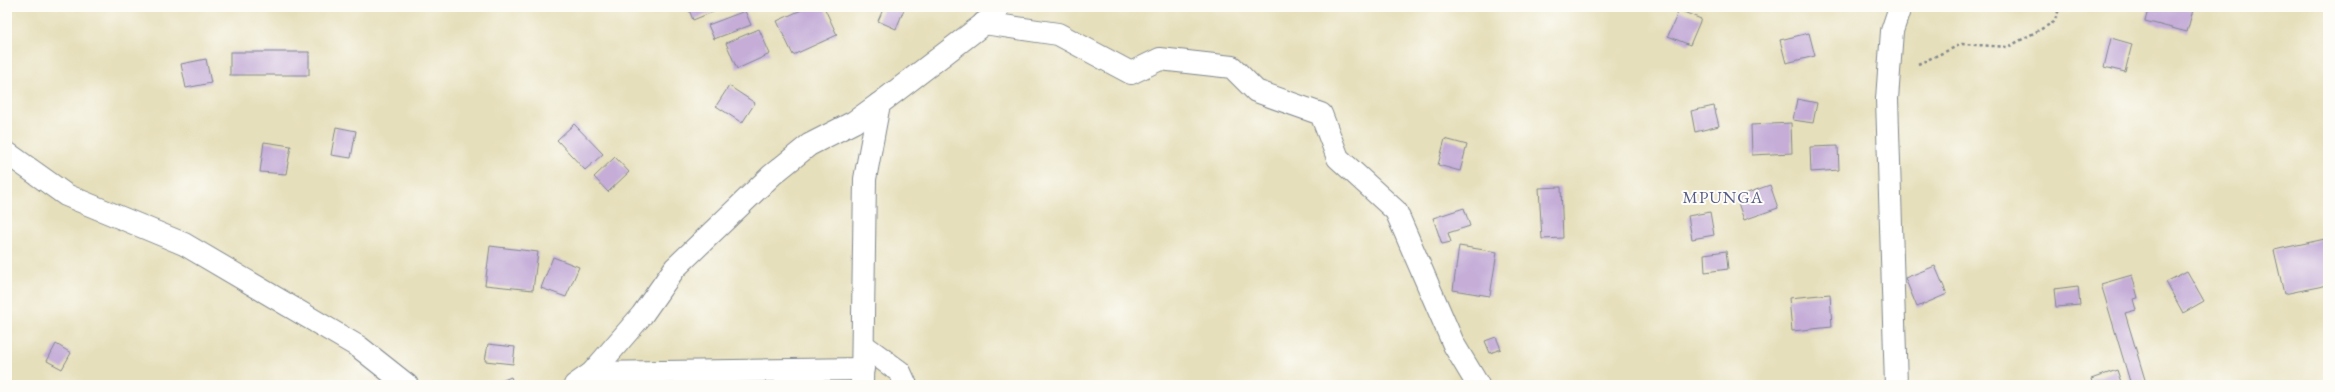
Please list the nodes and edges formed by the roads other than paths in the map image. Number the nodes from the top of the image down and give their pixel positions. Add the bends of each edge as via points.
1 (1900, 7) edge
2 (991, 15) edge
3 (879, 104) junction
4 (7, 153) edge
5 (863, 345) junction
6 (863, 377) edge
7 (584, 379) edge
8 (407, 385) edge
9 (906, 385) edge
10 (1478, 385) edge
11 (1896, 385) edge

1 - 11 street via 1892,31 1887,99
2 - 3 street
2 - 10 street via 1058,34 1131,73 1160,59 1232,67 1256,92 1321,114 1338,158 1396,211 1454,345
3 - 5 street via 865,180
3 - 7 street via 854,122 809,146 772,175 675,268 642,315
4 - 8 street via 66,195 184,244 359,347
5 - 6 street
5 - 9 street via 900,372
6 - 7 street

